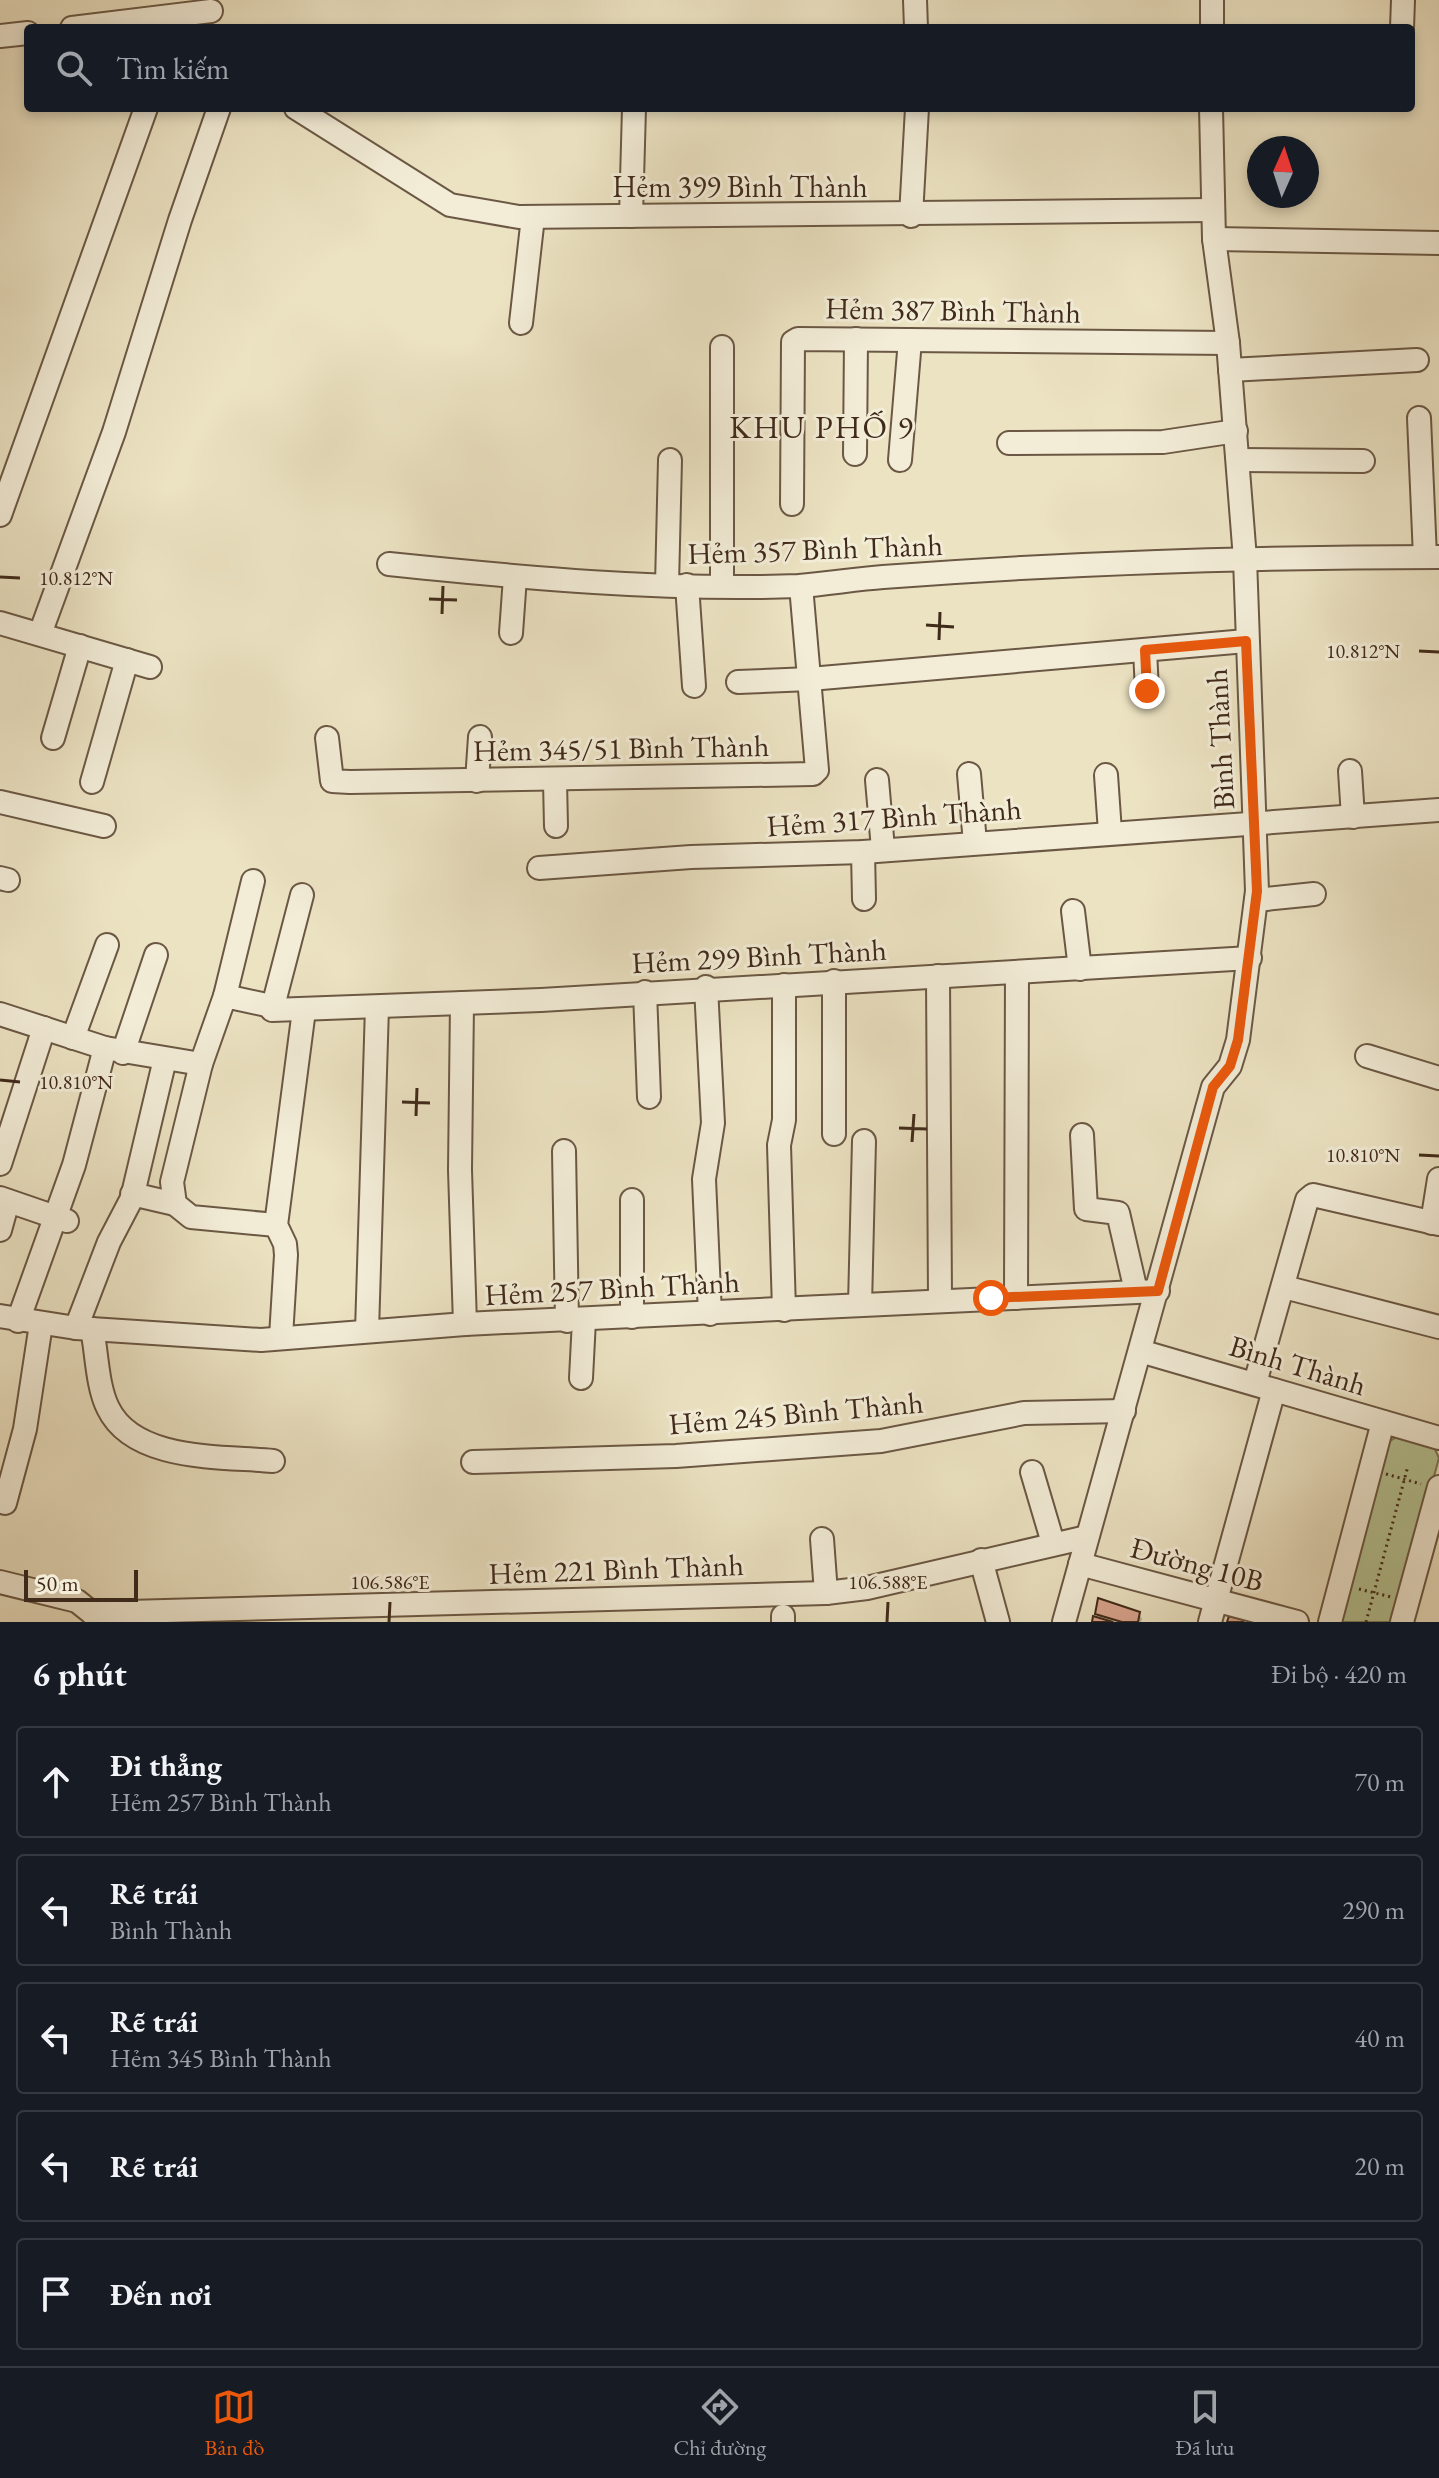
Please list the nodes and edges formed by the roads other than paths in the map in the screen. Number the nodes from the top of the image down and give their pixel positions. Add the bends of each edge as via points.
1 (915, 0) edge
2 (1212, 0) edge
3 (1403, 0) edge
4 (211, 11) dead end
5 (105, 24) edge
6 (916, 24) edge
7 (1212, 24) edge
8 (1402, 24) edge
9 (24, 33) edge
10 (0, 36) edge
11 (145, 112) edge
12 (218, 112) edge
13 (302, 112) edge
14 (634, 112) edge
15 (917, 112) edge
16 (1211, 112) edge
17 (1213, 210) junction
18 (631, 216) junction
19 (911, 216) junction
20 (533, 217) junction
21 (1214, 239) junction
22 (1439, 243) edge
23 (521, 323) dead end
24 (856, 339) junction
25 (910, 340) junction
26 (1228, 343) junction
27 (722, 347) dead end
28 (1417, 360) dead end
29 (1230, 370) junction
30 (1419, 418) dead end
31 (1236, 431) junction
32 (1009, 443) dead end
33 (855, 454) dead end
34 (670, 460) dead end
35 (900, 460) dead end
36 (1238, 460) junction
37 (1363, 461) dead end
38 (792, 504) dead end
39 (0, 515) edge
40 (1432, 557) edge
41 (1245, 559) junction
42 (389, 564) dead end
43 (515, 577) junction
44 (677, 585) junction
45 (722, 586) junction
46 (801, 586) junction
47 (0, 623) edge
48 (511, 633) dead end
49 (40, 634) junction
50 (1246, 641) junction
51 (80, 646) junction
52 (1145, 650) junction
53 (127, 660) junction
54 (150, 667) dead end
55 (810, 679) junction
56 (738, 682) dead end
57 (694, 686) dead end
58 (1147, 691) dead end
59 (480, 737) dead end
60 (53, 738) dead end
61 (327, 738) dead end
62 (1350, 771) dead end
63 (969, 774) dead end
64 (1106, 775) dead end
65 (877, 780) dead end
66 (477, 781) junction
67 (555, 781) junction
68 (92, 782) dead end
69 (0, 802) edge
70 (1439, 810) edge
71 (1353, 817) junction
72 (1254, 825) junction
73 (104, 826) dead end
74 (556, 826) dead end
75 (1110, 832) junction
76 (975, 843) junction
77 (873, 850) junction
78 (539, 868) dead end
79 (253, 881) dead end
80 (1314, 894) dead end
81 (302, 895) dead end
82 (864, 899) dead end
83 (1256, 900) junction
84 (1073, 911) dead end
85 (107, 945) dead end
86 (156, 955) dead end
87 (1250, 958) junction
88 (1080, 969) junction
89 (1017, 972) junction
90 (938, 976) junction
91 (834, 981) junction
92 (784, 985) junction
93 (706, 987) junction
94 (645, 992) junction
95 (225, 996) junction
96 (462, 1003) junction
97 (377, 1007) junction
98 (272, 1008) junction
99 (304, 1010) junction
100 (0, 1014) edge
101 (44, 1028) junction
102 (73, 1038) junction
103 (114, 1050) junction
104 (1367, 1056) dead end
105 (165, 1059) junction
106 (201, 1064) junction
107 (1439, 1078) edge
108 (649, 1097) dead end
109 (834, 1134) dead end
110 (1082, 1135) dead end
111 (864, 1141) dead end
112 (564, 1151) dead end
113 (0, 1164) edge
114 (1439, 1179) edge
115 (132, 1194) junction
116 (4, 1199) edge
117 (632, 1200) dead end
118 (175, 1204) junction
119 (62, 1219) junction
120 (1436, 1224) edge
121 (276, 1225) junction
122 (0, 1230) edge
123 (1284, 1287) junction
124 (1147, 1291) junction
125 (1016, 1298) junction
126 (940, 1299) junction
127 (860, 1305) junction
128 (784, 1310) junction
129 (710, 1314) junction
130 (632, 1317) junction
131 (9, 1319) edge
132 (575, 1320) junction
133 (41, 1324) junction
134 (465, 1324) junction
135 (1439, 1327) edge
136 (84, 1328) junction
137 (367, 1331) junction
138 (281, 1337) junction
139 (1140, 1351) junction
140 (581, 1378) dead end
141 (1264, 1386) junction
142 (1124, 1411) junction
143 (1383, 1422) junction
144 (1439, 1438) edge
145 (273, 1461) dead end
146 (473, 1462) dead end
147 (1032, 1472) dead end
148 (1439, 1488) edge
149 (7, 1503) edge
150 (1087, 1537) junction
151 (822, 1539) dead end
152 (1053, 1543) junction
153 (981, 1560) junction
154 (1080, 1564) junction
155 (0, 1582) edge
156 (826, 1593) junction
157 (1212, 1611) edge
158 (1404, 1612) edge
159 (452, 1613) edge
160 (309, 1615) edge
161 (220, 1616) edge
162 (84, 1617) edge
163 (998, 1622) edge
164 (1064, 1622) edge
165 (1297, 1622) edge
166 (1330, 1622) edge

1 - 6 street
2 - 7 street
3 - 8 street
4 - 5 street
9 - 10 street
11 - 39 street
12 - 49 street via 114,432
13 - 20 street, Hẻm 399 Bình Thành via 450,205
14 - 18 street
15 - 19 street
16 - 17 street, Bình Thành
17 - 19 street, Hẻm 399 Bình Thành
17 - 21 street, Bình Thành
18 - 19 street, Hẻm 399 Bình Thành
18 - 20 street, Hẻm 399 Bình Thành
20 - 23 street
21 - 22 street
21 - 26 street, Bình Thành
24 - 25 street, Hẻm 387 Bình Thành
24 - 33 street
24 - 38 street, Hẻm 387 Bình Thành via 793,342
25 - 26 street, Hẻm 387 Bình Thành
25 - 35 street
26 - 29 street, Bình Thành
27 - 45 street
28 - 29 street
29 - 31 street, Bình Thành
30 - 40 street
31 - 32 street via 1163,442
31 - 36 street, Bình Thành
34 - 44 street
36 - 37 street
36 - 41 street, Bình Thành
40 - 41 street, Hẻm 357 Bình Thành
41 - 46 street, Hẻm 357 Bình Thành via 883,577
41 - 50 street, Bình Thành
42 - 43 street, Hẻm 357 Bình Thành
43 - 44 street, Hẻm 357 Bình Thành
43 - 48 street
44 - 45 street, Hẻm 357 Bình Thành
44 - 57 street
45 - 46 street, Hẻm 357 Bình Thành
46 - 55 street
47 - 49 street
49 - 51 street
50 - 52 street
50 - 72 street, Bình Thành
51 - 53 street
51 - 60 street
52 - 55 street
52 - 58 street
53 - 54 street
53 - 68 street
55 - 56 street
55 - 67 street, Hẻm 345/51 Bình Thành via 817,770 813,774
59 - 66 street
61 - 66 street, Hẻm 345/51 Bình Thành via 332,781
62 - 71 street
63 - 76 street
64 - 75 street
65 - 77 street
66 - 67 street, Hẻm 345/51 Bình Thành
67 - 74 street
69 - 73 street
70 - 71 street, Hẻm 317 Bình Thành
71 - 72 street, Hẻm 317 Bình Thành
72 - 75 street, Hẻm 317 Bình Thành
72 - 83 street, Bình Thành
75 - 76 street, Hẻm 317 Bình Thành
76 - 77 street, Hẻm 317 Bình Thành
77 - 78 street, Hẻm 317 Bình Thành
77 - 82 street
79 - 95 street
80 - 83 street
81 - 98 street
83 - 87 street, Bình Thành
84 - 88 street
85 - 102 street
86 - 103 street
87 - 88 street, Hẻm 299 Bình Thành
87 - 124 street, Bình Thành via 1230,1066 1213,1087
88 - 89 street, Hẻm 299 Bình Thành
89 - 90 street, Hẻm 299 Bình Thành
89 - 125 street
90 - 91 street, Hẻm 299 Bình Thành
90 - 126 street
91 - 92 street, Hẻm 299 Bình Thành
91 - 109 street
92 - 93 street, Hẻm 299 Bình Thành
92 - 128 street via 784,1120 779,1145
93 - 94 street, Hẻm 299 Bình Thành
93 - 129 street via 713,1123 704,1179
94 - 96 street, Hẻm 299 Bình Thành
94 - 108 street
95 - 98 street, Hẻm 299 Bình Thành
95 - 106 street
96 - 97 street, Hẻm 299 Bình Thành
96 - 134 street
97 - 99 street, Hẻm 299 Bình Thành
97 - 137 street
98 - 99 street, Hẻm 299 Bình Thành
99 - 121 street
100 - 101 street
101 - 102 street
101 - 113 street
102 - 103 street
103 - 105 street
103 - 119 street via 74,1165
104 - 107 street
105 - 106 street
105 - 115 street
106 - 118 street via 172,1182
110 - 124 street via 1086,1209 1118,1213
111 - 127 street
112 - 132 street
114 - 120 street
115 - 118 street
115 - 136 street via 103,1256
116 - 119 street
116 - 122 street
117 - 130 street
118 - 121 street via 191,1217
119 - 131 street via 44,1242
120 - 123 street via 1313,1195 1307,1200
121 - 138 street via 286,1255
123 - 135 street
123 - 141 street
124 - 125 street, Hẻm 257 Bình Thành
124 - 139 street, Bình Thành
125 - 126 street, Hẻm 257 Bình Thành
126 - 127 street, Hẻm 257 Bình Thành
127 - 128 street, Hẻm 257 Bình Thành
128 - 129 street, Hẻm 257 Bình Thành
129 - 130 street, Hẻm 257 Bình Thành
130 - 132 street, Hẻm 257 Bình Thành
131 - 133 street, Hẻm 257 Bình Thành
132 - 134 street, Hẻm 257 Bình Thành
132 - 140 street
133 - 136 street, Hẻm 257 Bình Thành
133 - 149 street
134 - 137 street, Hẻm 257 Bình Thành
136 - 138 street, Hẻm 257 Bình Thành
136 - 145 street via 106,1406 136,1438 158,1447
137 - 138 street, Hẻm 257 Bình Thành
139 - 141 street, Bình Thành
139 - 142 street, Bình Thành
141 - 143 street, Bình Thành
141 - 157 street
142 - 146 street, Hẻm 245 Bình Thành via 1024,1413 881,1441 676,1456
142 - 150 street, Bình Thành
143 - 144 street, Bình Thành
143 - 166 street
147 - 152 street
148 - 158 street
150 - 152 street, Hẻm 221 Bình Thành
150 - 154 street, Bình Thành
151 - 156 street
152 - 153 street, Hẻm 221 Bình Thành
153 - 156 street, Hẻm 221 Bình Thành
153 - 163 street
154 - 157 street, Đường 10B
154 - 164 street, Bình Thành
155 - 162 street via 77,1601
156 - 159 street, Hẻm 221 Bình Thành
157 - 165 street, Đường 10B
159 - 160 street, Hẻm 221 Bình Thành
160 - 161 street, Hẻm 221 Bình Thành
161 - 162 street, Hẻm 221 Bình Thành

